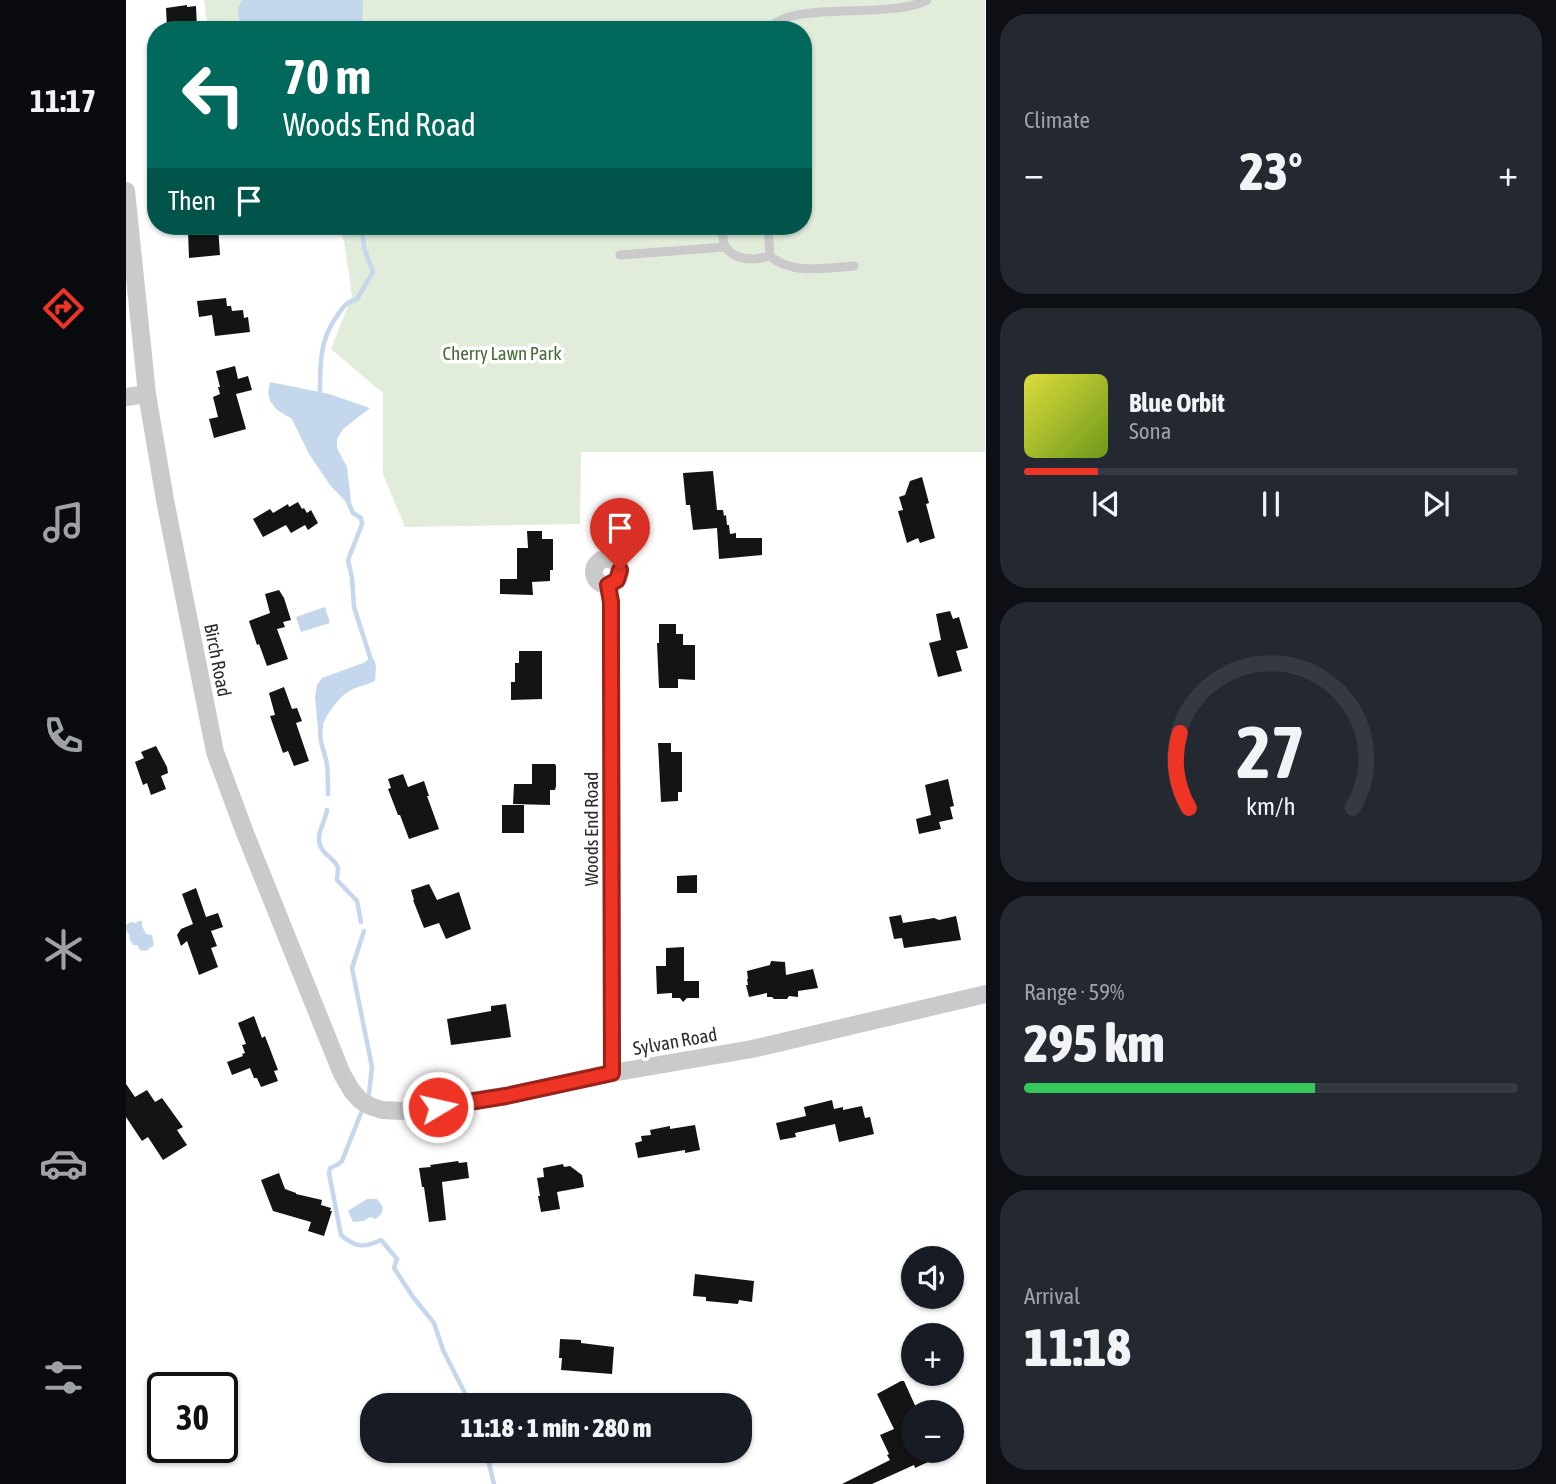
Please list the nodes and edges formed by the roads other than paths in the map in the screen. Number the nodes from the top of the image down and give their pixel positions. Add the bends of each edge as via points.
1 (928, 0) edge
2 (851, 4) edge
3 (774, 21) edge
4 (126, 191) edge
5 (722, 235) edge
6 (769, 235) edge
7 (724, 247) junction
8 (620, 255) dead end
9 (770, 256) junction
10 (854, 266) dead end
11 (147, 394) junction
12 (126, 397) edge
13 (608, 585) dead end
14 (985, 994) edge
15 (612, 1073) junction
16 (365, 1103) joint

1 - 2 lane via 896,8
2 - 3 lane via 791,10
4 - 11 street, Birch Road
5 - 7 lane
6 - 9 lane
7 - 8 lane
7 - 9 lane via 733,255 753,259
9 - 10 lane via 778,263 800,268
11 - 12 street
11 - 16 street, Birch Road via 215,752 342,1074
13 - 15 street, Woods End Road
14 - 15 street, Sylvan Road via 752,1049
15 - 16 street, Sylvan Road via 438,1107 382,1110

